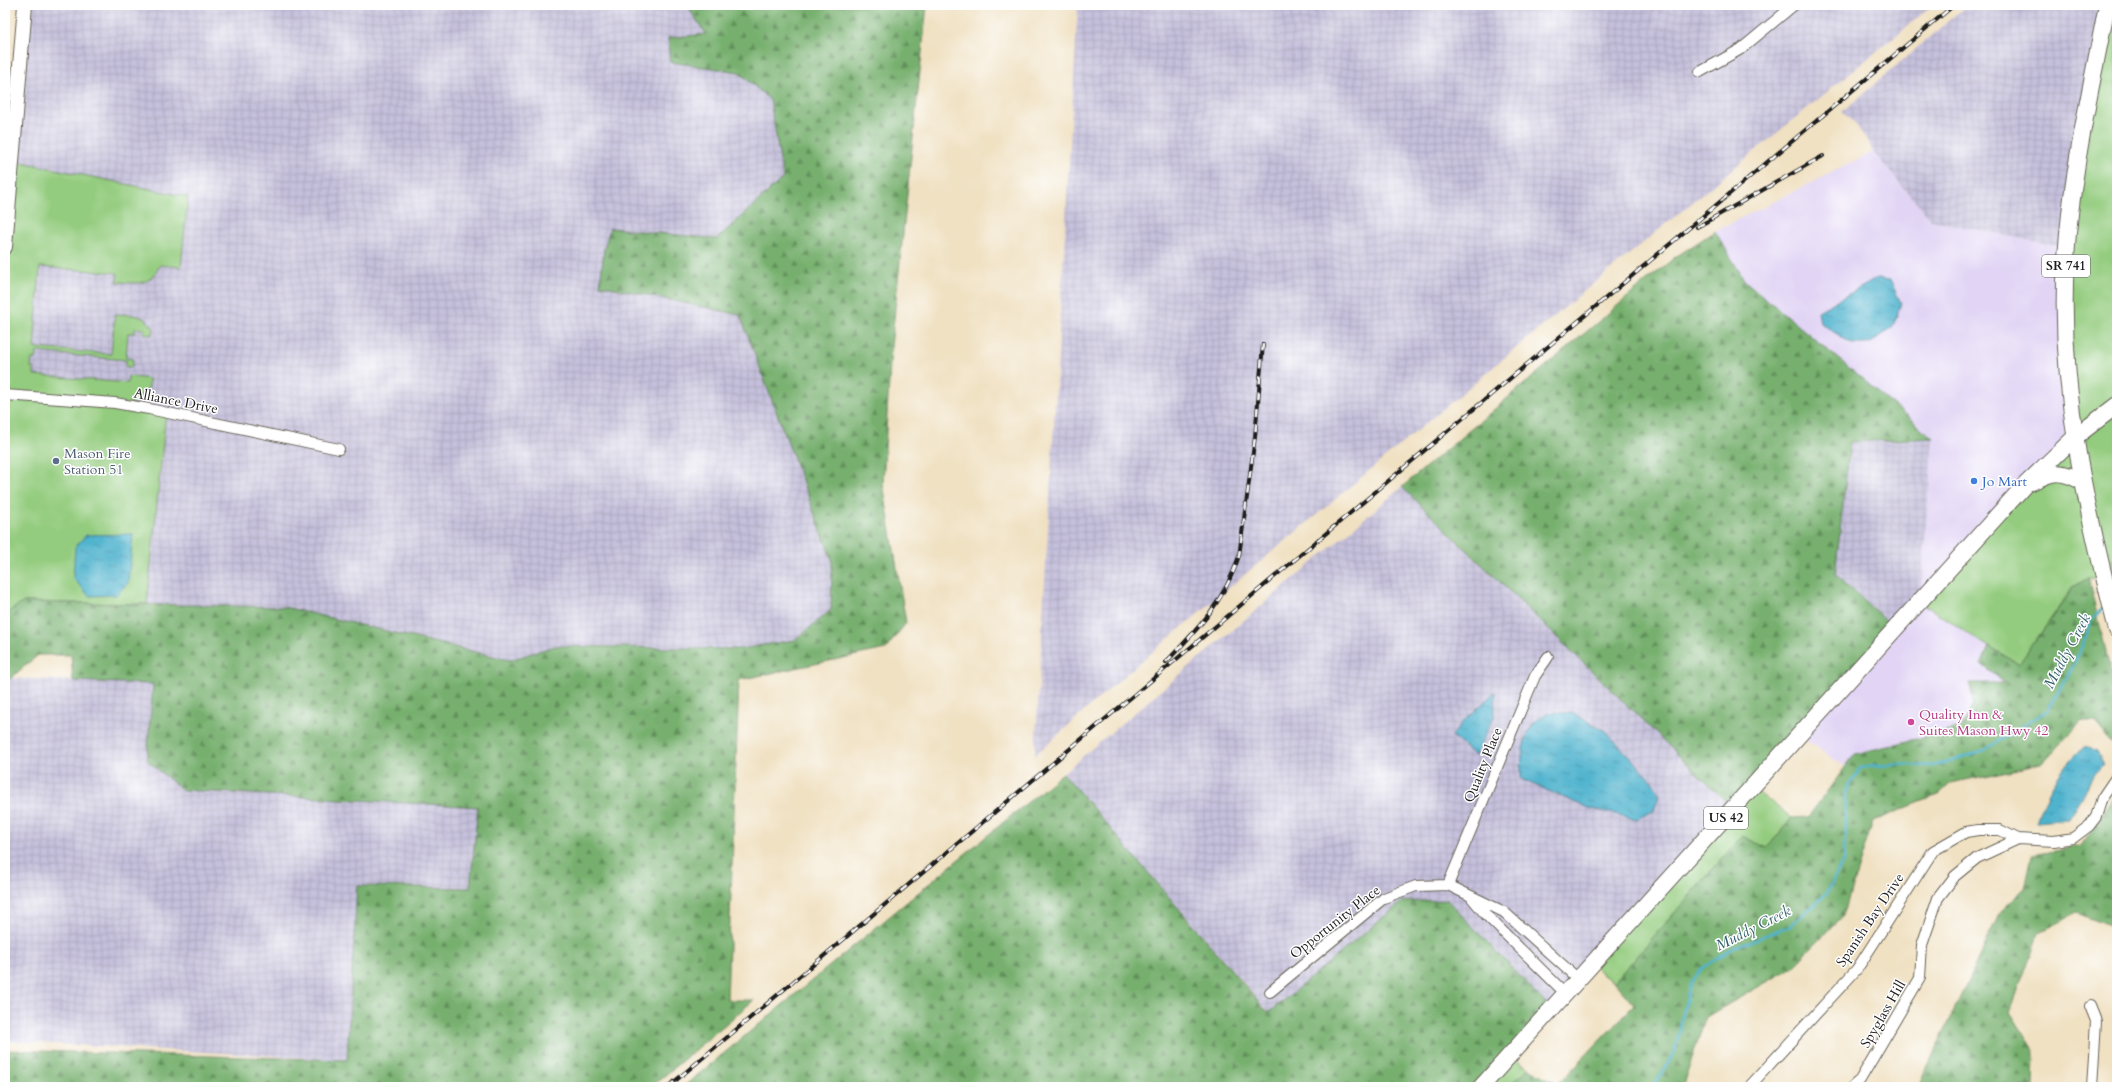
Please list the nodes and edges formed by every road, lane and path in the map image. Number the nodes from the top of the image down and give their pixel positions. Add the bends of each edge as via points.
1 (25, 5) edge
2 (1794, 5) edge
3 (2107, 5) edge
4 (1700, 72) dead end
5 (5, 247) edge
6 (5, 395) edge
7 (2117, 405) edge
8 (2074, 438) junction
9 (339, 449) dead end
10 (2081, 481) junction
11 (2024, 486) junction
12 (2117, 629) edge
13 (1548, 657) dead end
14 (2117, 776) edge
15 (2018, 839) junction
16 (1448, 885) junction
17 (1469, 895) junction
18 (1578, 979) junction
19 (1270, 992) dead end
20 (1565, 993) junction
21 (2090, 1006) dead end
22 (1481, 1087) edge
23 (1749, 1087) edge
24 (1852, 1087) edge
25 (2092, 1087) edge

1 - 5 main road
2 - 4 street via 1741,49
3 - 8 main road, SR 741 via 2075,178 2066,260 2065,337
6 - 9 street, Alliance Drive via 149,409
7 - 8 main road, US 42
8 - 10 main road, SR 741
8 - 11 main road, US 42
10 - 11 main road via 2066,472 2051,473
10 - 12 main road, SR 741
11 - 18 main road, US 42 via 1683,866
13 - 16 street, Quality Place via 1535,676
14 - 15 street, Spyglass Hill via 2102,798 2096,817 2073,838 2054,841
15 - 23 street, Spanish Bay Drive via 2000,830 1978,830 1966,832 1933,851 1857,968
15 - 24 street, Spyglass Hill via 1977,858 1955,876 1938,898 1922,945 1920,978 1860,1080
16 - 17 street, Opportunity Place
16 - 19 street, Opportunity Place via 1416,886 1384,898
17 - 18 street, Opportunity Place via 1504,912
17 - 20 street, Opportunity Place via 1486,916
18 - 20 main road, US 42
20 - 22 main road, US 42
21 - 25 street via 2096,1021

